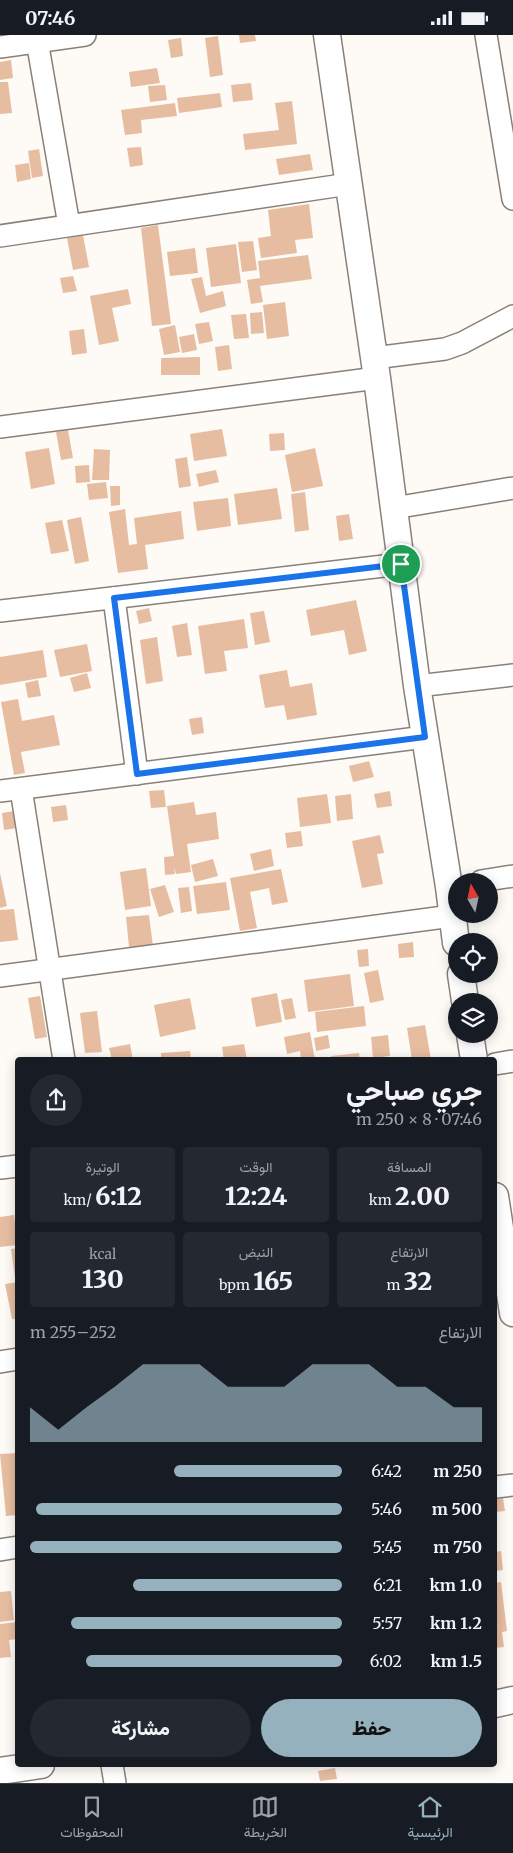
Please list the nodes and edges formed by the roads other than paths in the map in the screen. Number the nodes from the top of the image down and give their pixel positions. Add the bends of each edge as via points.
1 (85, 35) edge
2 (327, 35) edge
3 (486, 35) edge
4 (37, 38) edge
5 (0, 47) edge
6 (506, 122) edge
7 (350, 184) junction
8 (513, 199) edge
9 (70, 225) junction
10 (0, 236) edge
11 (513, 316) edge
12 (375, 368) junction
13 (0, 427) edge
14 (513, 488) edge
15 (394, 508) junction
16 (401, 564) junction
17 (114, 598) junction
18 (0, 611) edge
19 (513, 675) edge
20 (417, 685) junction
21 (425, 737) junction
22 (137, 774) junction
23 (22, 789) junction
24 (0, 791) edge
25 (451, 873) edge
26 (513, 876) edge
27 (498, 878) edge
28 (448, 917) edge
29 (50, 970) junction
30 (0, 976) edge
31 (471, 1043) edge
32 (64, 1057) edge
33 (474, 1057) edge
34 (513, 1061) edge
35 (497, 1064) edge
36 (15, 1166) edge
37 (0, 1168) edge
38 (497, 1212) edge
39 (508, 1302) edge
40 (15, 1360) edge
41 (0, 1362) edge
42 (513, 1485) edge
43 (497, 1487) edge
44 (15, 1547) edge
45 (0, 1549) edge
46 (513, 1700) edge
47 (497, 1704) edge
48 (27, 1767) edge
49 (112, 1767) edge
50 (0, 1771) edge
51 (115, 1783) edge

1 - 4 street
2 - 7 street
3 - 6 street
4 - 5 street
4 - 9 street
6 - 8 street
7 - 9 street
7 - 12 street
9 - 10 street
11 - 12 street via 462,343
12 - 13 street
12 - 15 street
14 - 15 street
15 - 16 street
16 - 17 street
16 - 20 street
17 - 18 street
17 - 22 street
19 - 20 street
20 - 21 street
21 - 22 street
21 - 25 street
22 - 23 street
23 - 24 street
23 - 29 street
26 - 27 street
28 - 29 street
29 - 30 street
29 - 32 street
31 - 33 street
34 - 35 street
36 - 37 street
38 - 39 street
40 - 41 street
42 - 43 street
44 - 45 street
46 - 47 street
48 - 50 street
49 - 51 street

